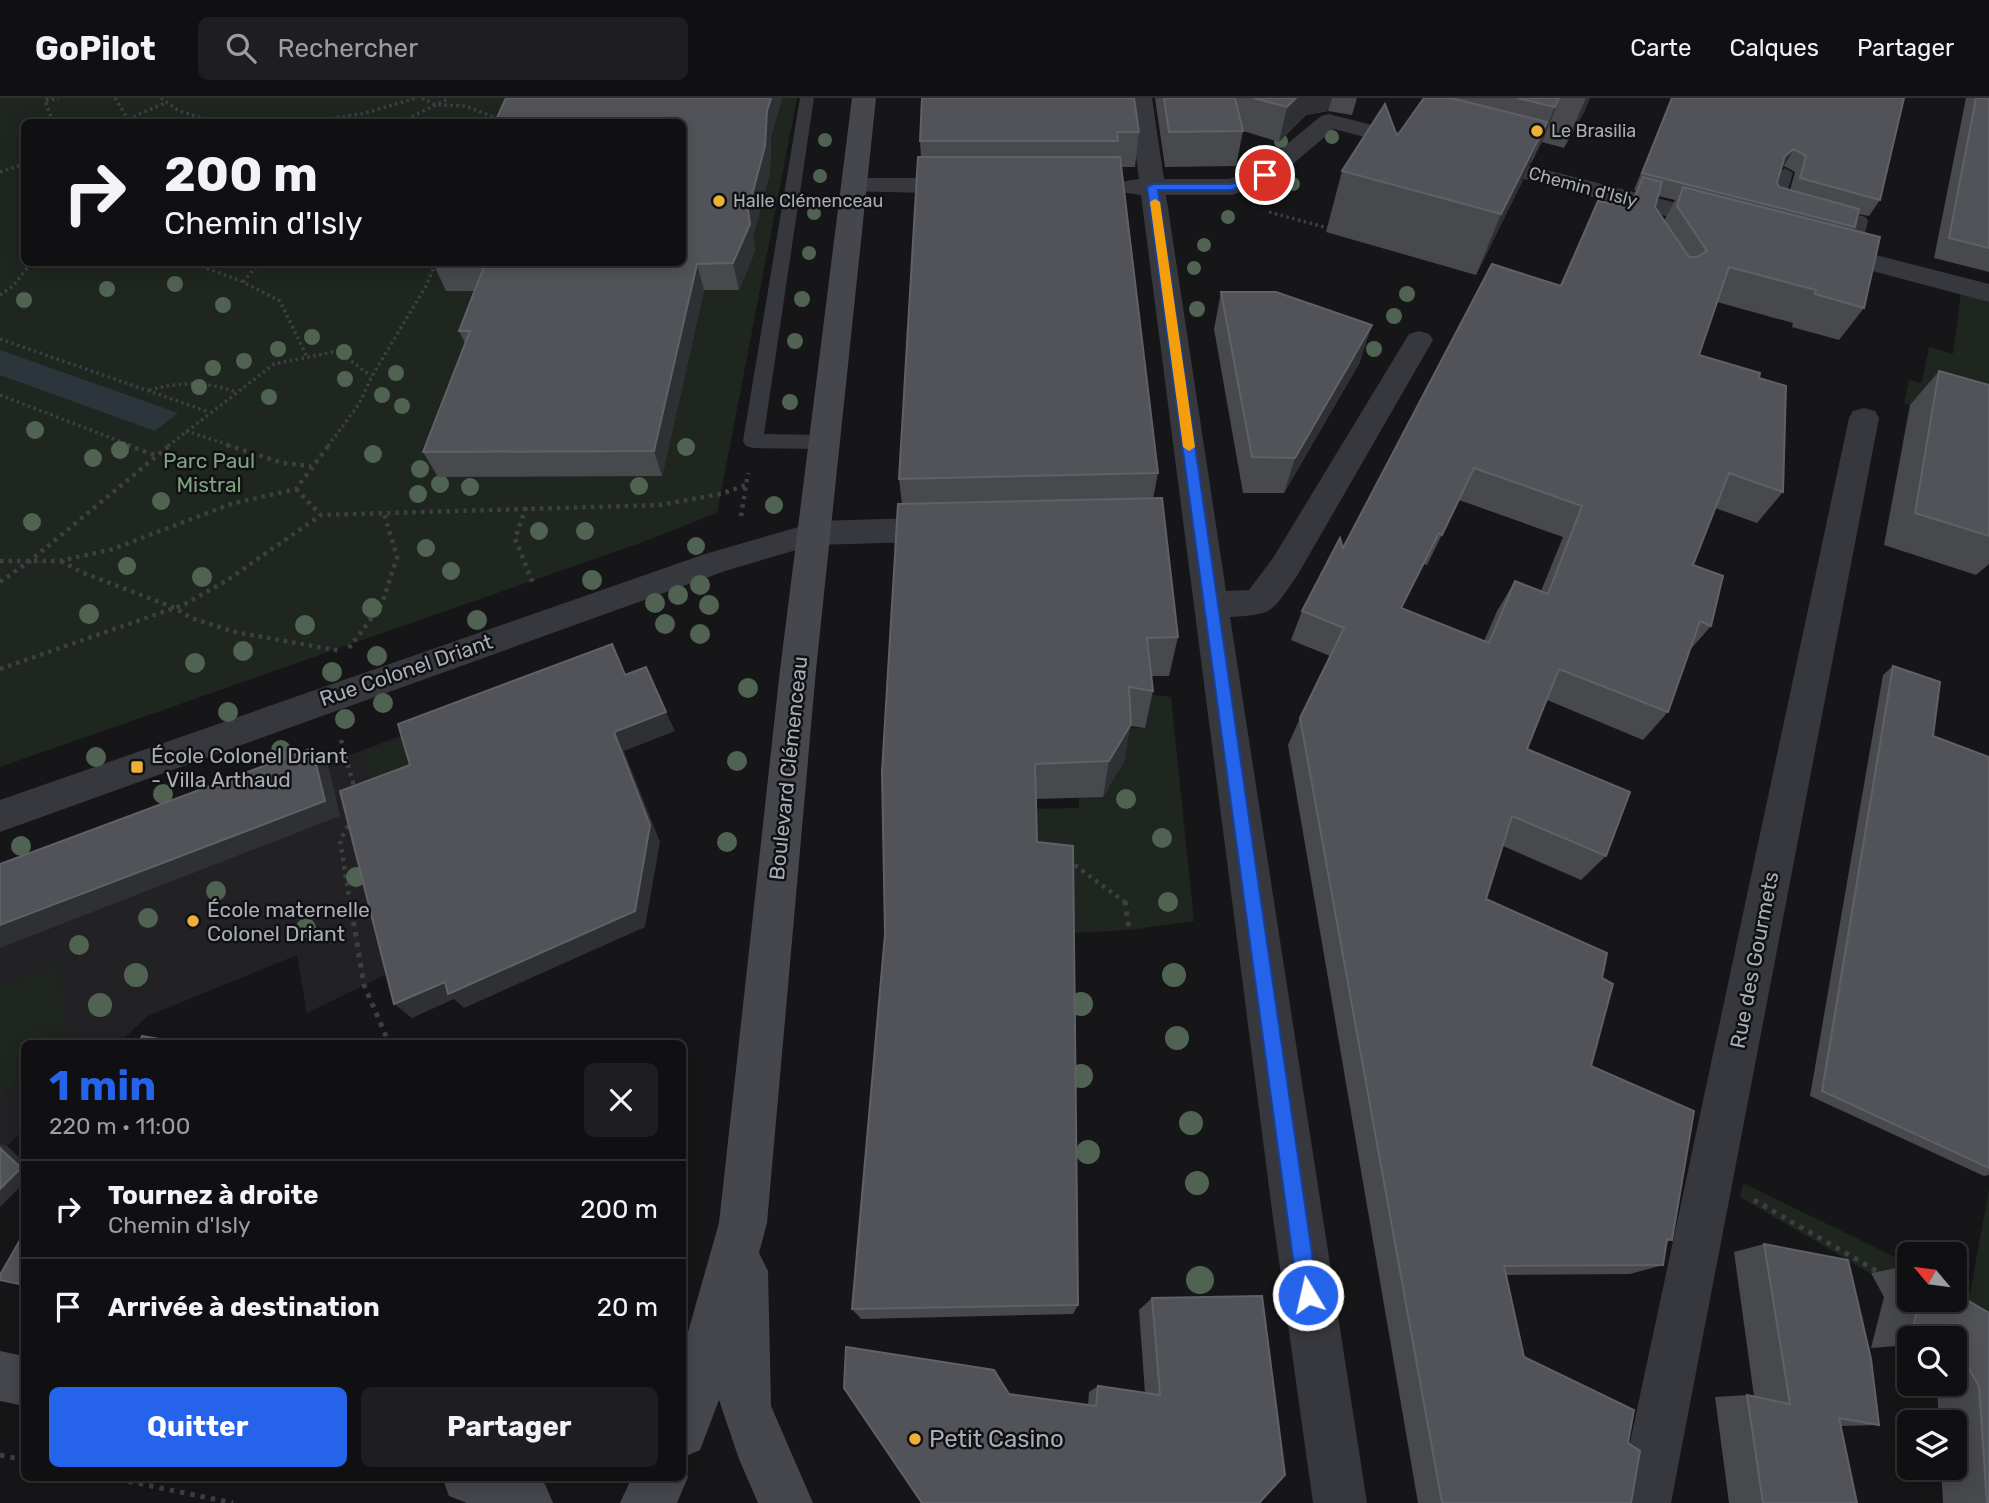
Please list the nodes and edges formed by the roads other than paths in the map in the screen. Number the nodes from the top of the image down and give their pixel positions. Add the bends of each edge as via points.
1 (807, 98) edge
2 (864, 98) edge
3 (1140, 98) edge
4 (1785, 173) edge
5 (854, 186) junction
6 (989, 186) edge
7 (1106, 187) edge
8 (1153, 187) junction
9 (1749, 230) edge
10 (1801, 244) edge
11 (1852, 257) junction
12 (1989, 293) edge
13 (1419, 340) dead end
14 (1864, 418) dead end
15 (825, 442) junction
16 (983, 528) edge
17 (816, 533) junction
18 (1210, 605) junction
19 (0, 816) edge
20 (743, 1223) junction
21 (0, 1376) edge
22 (21, 1380) edge
23 (686, 1421) edge
24 (485, 1481) edge
25 (661, 1481) edge
26 (1338, 1502) edge
27 (526, 1503) edge
28 (647, 1503) edge
29 (786, 1503) edge
30 (1644, 1503) edge

1 - 15 lane via 753,441
2 - 5 main road, Boulevard Clémenceau
3 - 8 street
4 - 11 lane via 1777,199 1860,221
5 - 6 street
5 - 15 main road, Boulevard Clémenceau
7 - 8 street, Chemin d'Isly
8 - 9 street, Chemin d'Isly via 1232,187 1265,175 1329,121 1656,212
8 - 18 street via 1187,525
10 - 11 street
11 - 12 street
13 - 18 street via 1285,567 1259,602
14 - 30 street, Rue des Gourmets
15 - 17 main road, Boulevard Clémenceau
16 - 17 street
17 - 19 street, Rue Colonel Driant via 735,556 363,685
17 - 20 main road, Boulevard Clémenceau via 797,670
18 - 26 street
20 - 23 main road, Boulevard Clémenceau
20 - 29 main road via 745,1406
21 - 22 main road
24 - 27 main road via 502,1485
25 - 28 main road

